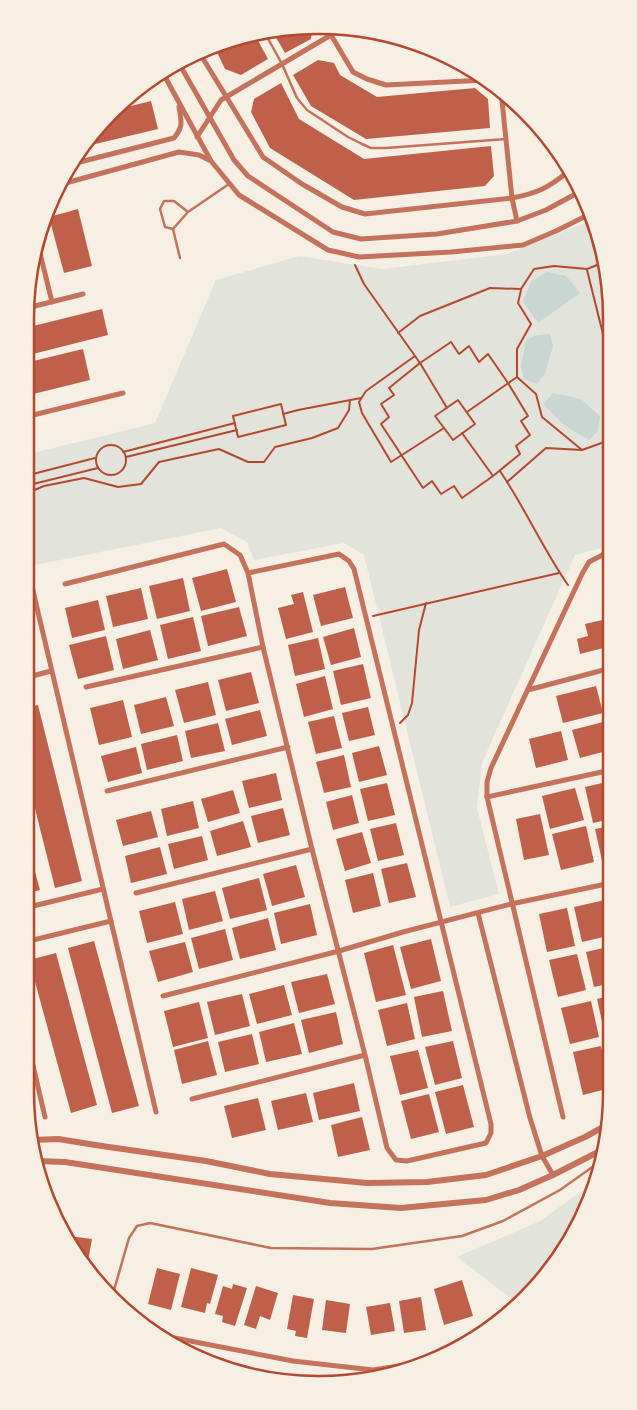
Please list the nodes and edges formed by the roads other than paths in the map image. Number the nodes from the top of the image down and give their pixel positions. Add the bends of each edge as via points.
1 (331, 35) joint
2 (267, 38) edge
3 (203, 58) edge
4 (282, 64) junction
5 (182, 69) edge
6 (166, 78) edge
7 (475, 81) edge
8 (226, 96) junction
9 (502, 101) edge
10 (178, 102) junction
11 (209, 117) junction
12 (197, 137) junction
13 (506, 139) junction
14 (211, 161) junction
15 (81, 162) edge
16 (565, 175) edge
17 (69, 182) edge
18 (229, 184) junction
19 (575, 194) edge
20 (512, 198) junction
21 (188, 212) junction
22 (584, 217) edge
23 (516, 221) junction
24 (173, 229) junction
25 (180, 258) dead end
26 (39, 261) edge
27 (84, 294) dead end
28 (52, 302) junction
29 (34, 306) edge
30 (122, 393) dead end
31 (34, 415) edge
32 (603, 555) edge
33 (248, 573) junction
34 (65, 584) dead end
35 (34, 596) edge
36 (263, 646) junction
37 (603, 670) edge
38 (51, 671) junction
39 (34, 676) edge
40 (86, 687) dead end
41 (528, 690) junction
42 (288, 747) junction
43 (603, 772) edge
44 (107, 791) dead end
45 (487, 797) junction
46 (312, 849) junction
47 (603, 885) edge
48 (103, 889) junction
49 (136, 893) dead end
50 (511, 904) junction
51 (34, 906) edge
52 (478, 913) junction
53 (111, 921) junction
54 (442, 923) junction
55 (34, 940) edge
56 (339, 951) junction
57 (163, 996) dead end
58 (365, 1055) junction
59 (34, 1070) edge
60 (192, 1098) dead end
61 (156, 1112) dead end
62 (45, 1117) dead end
63 (563, 1117) dead end
64 (601, 1128) edge
65 (38, 1140) edge
66 (597, 1153) edge
67 (542, 1156) junction
68 (42, 1161) edge
69 (594, 1166) edge
70 (553, 1176) junction
71 (114, 1290) edge
72 (177, 1339) edge
73 (391, 1367) edge

1 - 4 street
1 - 7 street via 353,72 386,85
2 - 4 lane
3 - 8 street
4 - 8 street
4 - 13 lane via 297,98 307,110 371,148
5 - 11 street
6 - 10 street
8 - 11 street
8 - 20 street via 262,157 342,207 366,214
9 - 13 street
10 - 12 street
10 - 15 street via 182,125 174,138
11 - 12 street
11 - 23 street via 234,160 248,176 333,232 361,239 437,234
12 - 14 street
13 - 20 street
14 - 17 street via 199,155 179,152
14 - 18 street
16 - 20 street via 532,194
18 - 21 lane
18 - 22 street via 239,195 328,250 359,257 523,245
19 - 23 street
20 - 23 street
21 - 24 lane
21 - 24 lane via 174,201 164,201 160,209 165,227
24 - 25 lane
26 - 28 street
27 - 28 street
28 - 29 street
30 - 31 street
32 - 41 street via 589,562 582,574
33 - 34 street via 240,555 224,544
33 - 36 street
33 - 54 street via 339,554 354,569
35 - 38 street
36 - 40 street
36 - 42 street
37 - 41 street
38 - 39 street
38 - 48 street
41 - 45 street via 491,768
42 - 44 street
42 - 46 street
43 - 45 street
45 - 50 street
46 - 49 street
46 - 56 street
47 - 50 street
48 - 51 street
48 - 53 street
50 - 52 street
50 - 63 street
52 - 54 street
52 - 67 street
53 - 55 street
53 - 61 street
54 - 56 street
54 - 58 street via 491,1124 491,1134 486,1143 407,1161 396,1160 387,1148
56 - 57 street
56 - 58 street
58 - 60 street
59 - 62 street
64 - 67 street
65 - 67 street via 67,1141 206,1161 270,1174 367,1183 427,1182 486,1175
66 - 70 street
67 - 70 street
68 - 70 street via 65,1162 330,1203 401,1208 486,1200
69 - 71 lane via 560,1190 503,1221 462,1236 372,1249 271,1248 150,1224 137,1226 129,1238
72 - 73 street via 293,1362 373,1370

